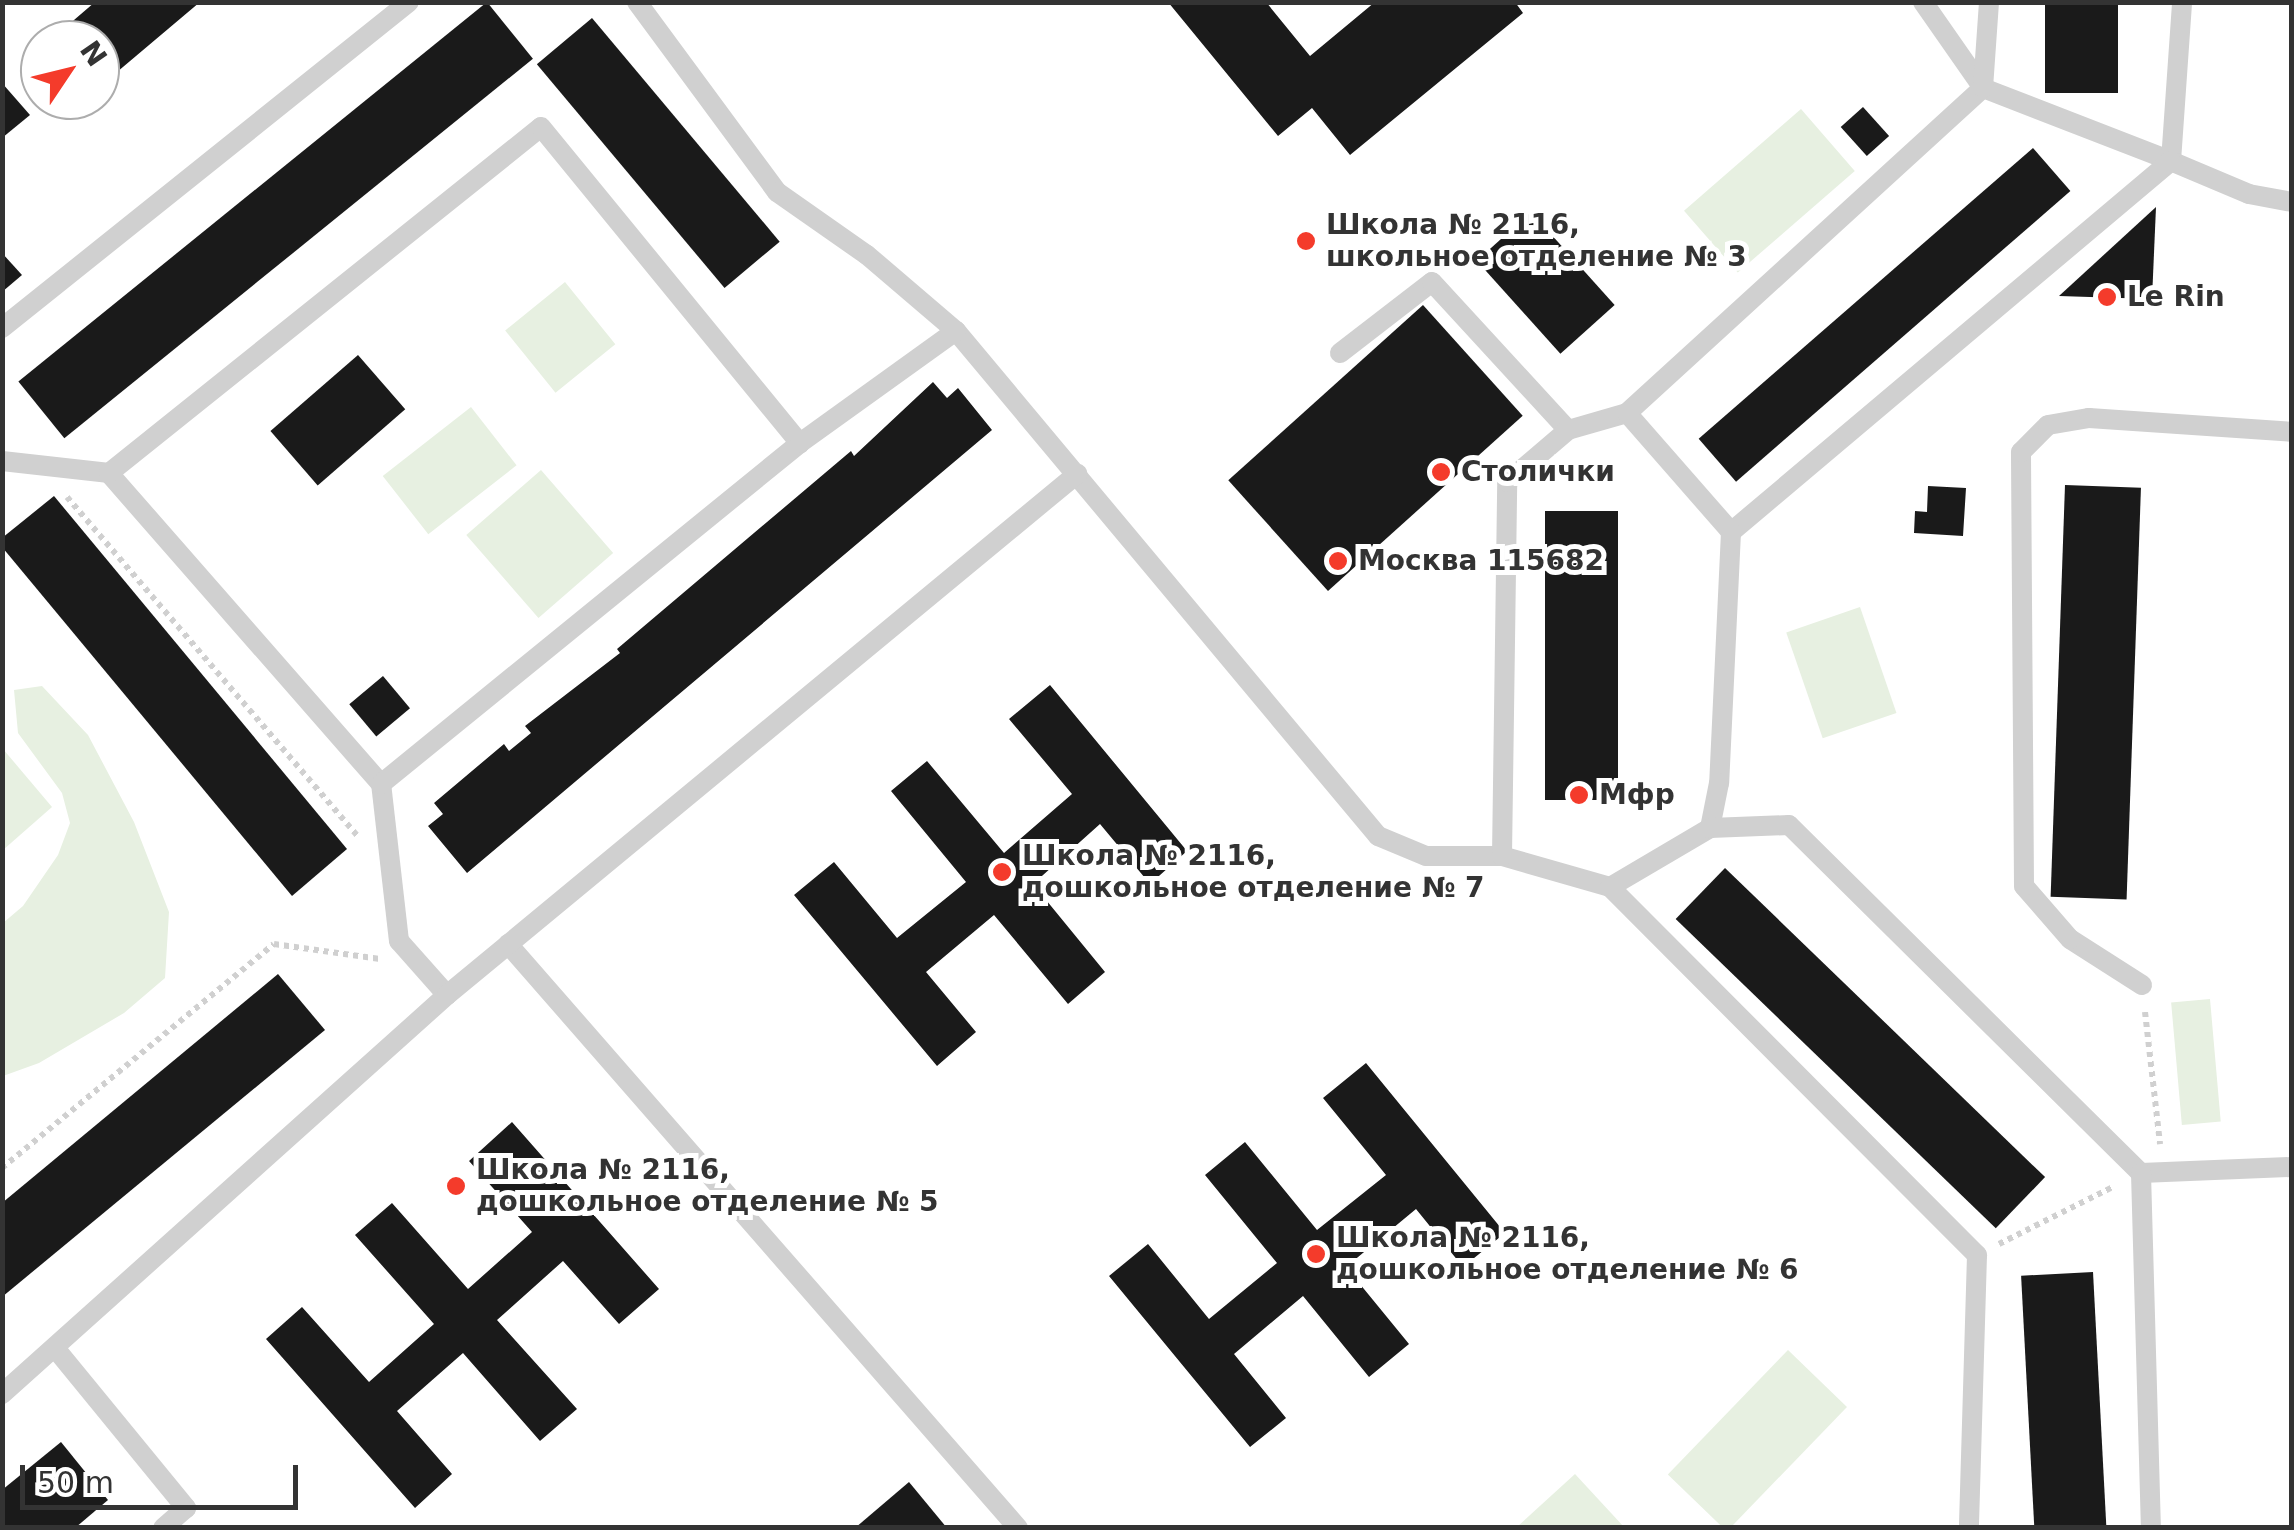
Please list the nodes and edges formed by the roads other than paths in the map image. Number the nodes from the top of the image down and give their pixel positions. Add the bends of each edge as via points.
1 (409, 2) edge
2 (638, 2) edge
3 (1923, 2) edge
4 (1989, 2) edge
5 (2182, 2) edge
6 (1983, 88) junction
7 (2171, 161) junction
8 (2292, 202) edge
9 (2, 328) edge
10 (956, 331) junction
11 (1340, 353) dead end
12 (1627, 412) junction
13 (1568, 430) junction
14 (2292, 432) edge
15 (800, 442) junction
16 (2, 461) edge
17 (109, 473) junction
18 (1077, 474) junction
19 (1731, 532) junction
20 (381, 784) junction
21 (1710, 828) junction
22 (1502, 856) junction
23 (1610, 888) junction
24 (508, 944) junction
25 (2142, 984) road end
26 (447, 995) junction
27 (2292, 1167) edge
28 (2152, 1171) junction
29 (55, 1348) junction
30 (2, 1394) edge
31 (190, 1518) edge
32 (163, 1528) edge
33 (1018, 1528) edge
34 (1968, 1528) edge
35 (2151, 1528) edge

1 - 9 lane
2 - 10 lane via 778,192 868,255
3 - 6 lane
4 - 6 lane
5 - 7 lane
6 - 7 lane
6 - 12 lane
7 - 8 lane via 2249,194
7 - 19 lane
10 - 15 lane
10 - 18 lane
11 - 13 lane via 1432,282
12 - 13 lane
12 - 19 lane
13 - 22 lane via 1507,482
14 - 25 lane via 2088,418 2048,425 2021,452 2024,886 2070,938
15 - 17 lane via 541,128
15 - 20 lane
16 - 17 lane
17 - 20 lane
18 - 22 lane via 1378,836 1426,856
18 - 24 lane
19 - 21 lane via 1719,784
20 - 26 lane via 399,941
21 - 23 lane
21 - 28 lane via 1789,825
22 - 23 lane
23 - 34 lane via 1977,1255
24 - 26 lane
24 - 33 lane
26 - 29 lane
27 - 28 lane
28 - 35 lane
29 - 30 lane
29 - 31 lane
31 - 32 lane

